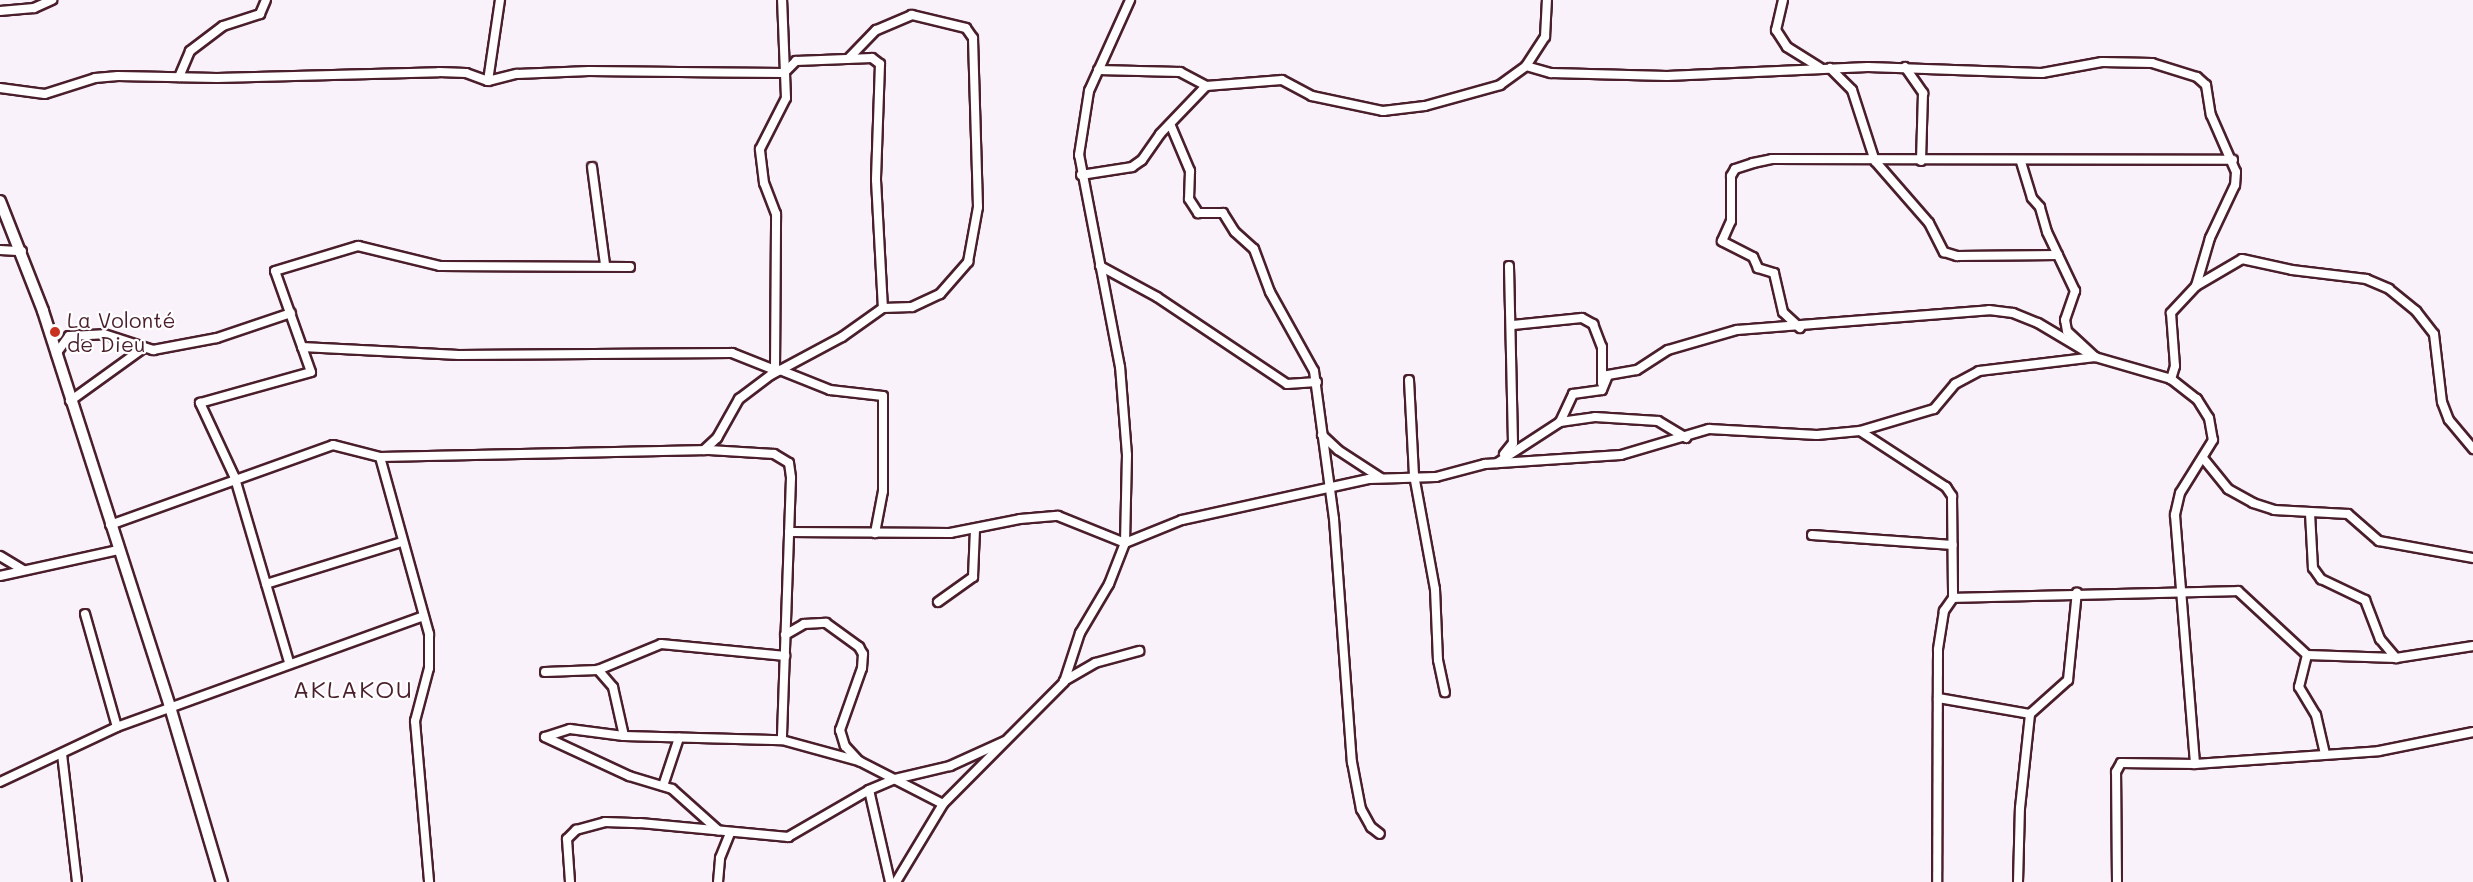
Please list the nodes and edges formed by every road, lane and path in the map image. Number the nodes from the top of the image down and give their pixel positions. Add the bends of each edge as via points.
1 (52, 0) edge
2 (266, 0) edge
3 (500, 0) edge
4 (782, 0) edge
5 (1130, 0) edge
6 (1547, 0) edge
7 (1783, 0) edge
8 (0, 11) edge
9 (848, 59) junction
10 (1526, 66) junction
11 (1905, 67) junction
12 (1820, 68) junction
13 (1830, 68) junction
14 (1098, 70) junction
15 (784, 73) junction
16 (179, 77) junction
17 (488, 81) junction
18 (1206, 86) junction
19 (0, 88) edge
20 (1171, 126) junction
21 (2233, 160) junction
22 (1875, 161) junction
23 (1921, 161) junction
24 (2021, 161) junction
25 (592, 167) dead end
26 (1081, 175) junction
27 (0, 201) edge
28 (0, 250) edge
29 (22, 251) junction
30 (2058, 255) junction
31 (605, 264) junction
32 (1100, 266) junction
33 (1509, 266) dead end
34 (630, 267) dead end
35 (2196, 286) junction
36 (883, 308) junction
37 (291, 313) junction
38 (1513, 325) junction
39 (1800, 327) junction
40 (302, 347) junction
41 (142, 349) junction
42 (56, 354) junction
43 (2095, 357) junction
44 (780, 370) junction
45 (2171, 379) junction
46 (1409, 380) dead end
47 (1317, 382) junction
48 (1602, 390) junction
49 (70, 401) junction
50 (1560, 422) junction
51 (1860, 431) junction
52 (1322, 434) junction
53 (1686, 438) junction
54 (2473, 449) edge
55 (704, 450) junction
56 (380, 457) junction
57 (2203, 458) junction
58 (1497, 463) junction
59 (1414, 475) junction
60 (235, 478) junction
61 (1381, 478) junction
62 (1330, 488) junction
63 (2310, 513) junction
64 (110, 525) junction
65 (975, 529) junction
66 (789, 532) junction
67 (875, 533) junction
68 (1812, 535) dead end
69 (402, 542) junction
70 (1125, 543) junction
71 (1953, 545) junction
72 (118, 550) junction
73 (0, 556) edge
74 (2473, 558) edge
75 (23, 570) junction
76 (0, 576) edge
77 (266, 584) junction
78 (2181, 591) junction
79 (2077, 592) junction
80 (1953, 598) junction
81 (938, 602) dead end
82 (85, 614) dead end
83 (424, 616) junction
84 (785, 635) junction
85 (2473, 646) edge
86 (1139, 651) dead end
87 (2307, 655) junction
88 (785, 656) junction
89 (2396, 658) junction
90 (288, 662) junction
91 (598, 670) junction
92 (545, 672) dead end
93 (1064, 682) junction
94 (1445, 692) dead end
95 (1938, 698) junction
96 (170, 707) junction
97 (2030, 714) junction
98 (117, 727) junction
99 (2473, 732) edge
100 (624, 736) junction
101 (679, 738) junction
102 (1009, 738) junction
103 (782, 740) junction
104 (2325, 753) junction
105 (62, 754) junction
106 (859, 761) junction
107 (2195, 764) junction
108 (895, 779) junction
109 (0, 782) edge
110 (663, 786) junction
111 (869, 790) junction
112 (943, 804) junction
113 (718, 830) junction
114 (730, 833) junction
115 (1380, 834) dead end
116 (77, 882) edge
117 (222, 882) edge
118 (429, 882) edge
119 (570, 882) edge
120 (718, 882) edge
121 (890, 882) edge
122 (896, 882) edge
123 (1937, 882) edge
124 (2018, 882) edge
125 (2117, 882) edge

1 - 8 street via 34,8
2 - 16 street via 260,14 223,26 190,51
3 - 17 street
4 - 15 street
5 - 14 street
6 - 10 street via 1545,37
7 - 12 street via 1776,30 1787,47
9 - 15 street via 796,61
9 - 36 street via 872,58 880,64 876,180
9 - 36 street via 876,30 912,15 966,28 976,43 978,207 968,262 940,294 912,307
10 - 12 street via 1551,73 1667,76
10 - 18 street via 1500,85 1425,106 1383,111 1312,96 1282,80
11 - 13 street
11 - 21 street via 2042,73 2102,62 2152,63 2197,77 2206,85 2211,115
11 - 23 street via 1923,93
12 - 13 street
13 - 22 street via 1852,90
14 - 18 street via 1180,72
14 - 26 street via 1083,120
15 - 17 street via 589,71 517,74
15 - 40 street via 786,98 760,148 764,183 776,214 776,370 732,352 459,355
16 - 17 street via 439,72 466,73
16 - 19 street via 102,76 45,94
18 - 20 street
20 - 26 street via 1132,167
20 - 47 street via 1190,171 1190,199 1198,213 1223,213 1235,232 1254,249 1270,292 1307,354
21 - 24 street
21 - 35 street via 2235,184 2210,237
22 - 23 street
22 - 30 street via 1929,223 1950,256
22 - 39 street via 1772,159 1735,170 1731,176 1731,221 1722,237 1724,245 1753,257 1758,268 1774,273 1783,312
23 - 24 street
24 - 30 street via 2032,198 2040,207
25 - 31 street
26 - 32 street
27 - 29 street
28 - 29 street
29 - 42 street
30 - 43 street via 2075,291 2065,320 2067,331
31 - 34 street
31 - 37 street via 440,266 358,246 275,271
32 - 47 street via 1157,297 1287,384
32 - 70 street via 1124,407
33 - 38 street
35 - 45 street via 2171,313 2175,366
35 - 54 street via 2242,259 2366,279 2389,290 2416,311 2434,334 2442,402 2450,420
36 - 44 street via 842,337
37 - 40 street
37 - 41 street via 217,338
38 - 48 street via 1582,318 1593,324 1602,347
38 - 58 street via 1513,443
39 - 43 street via 1989,310 2013,313 2038,323
39 - 48 street via 1771,325 1737,330 1668,350 1637,370 1608,375
40 - 60 street via 311,372 200,403
41 - 42 street via 97,334 69,336
41 - 49 street
42 - 49 street
43 - 45 street
43 - 51 street via 1979,371 1955,384 1934,409
44 - 55 street via 739,399 717,438
44 - 67 street via 830,390 884,396 883,491
45 - 57 street via 2197,399 2210,418 2213,440
46 - 59 street
47 - 52 street
48 - 50 street via 1573,394
49 - 64 street
50 - 53 street via 1595,417 1658,421
50 - 58 street
51 - 53 street via 1817,435 1709,429
51 - 71 street via 1951,491
52 - 61 street via 1338,450
52 - 62 street
53 - 58 street via 1621,454
55 - 56 street
55 - 66 street via 774,454 789,463
56 - 60 street via 333,446
56 - 69 street
57 - 63 street via 2228,489 2253,503
57 - 78 street via 2181,493 2175,515
58 - 59 street via 1449,476
59 - 61 street
59 - 94 street via 1435,589 1438,660
60 - 64 street
60 - 77 street
61 - 62 street
62 - 70 street via 1182,520
62 - 115 street via 1352,762 1361,809
63 - 74 street via 2348,514 2379,541
63 - 89 street via 2313,568 2321,579 2366,600 2380,639
64 - 72 street
65 - 67 street
65 - 70 street via 1058,516
65 - 81 street via 974,577
66 - 67 street
66 - 84 street
68 - 71 street
69 - 77 street
69 - 83 street
70 - 93 street via 1109,584 1080,633
71 - 80 street
72 - 75 street
72 - 96 street
73 - 75 street
75 - 76 street
77 - 90 street
78 - 79 street
78 - 87 street via 2238,591
78 - 107 street
79 - 80 street
79 - 97 street via 2068,680
80 - 95 street via 1944,611 1940,631
82 - 98 street
83 - 90 street
83 - 118 street via 429,634 429,668 415,721
84 - 88 street
84 - 106 street via 804,624 826,623 859,647 862,668 840,730 845,746
85 - 89 street
86 - 93 street via 1095,663
87 - 89 street
87 - 104 street via 2299,687 2316,716
88 - 91 street via 661,644
88 - 103 street
90 - 96 street
91 - 92 street
91 - 100 street via 613,687
93 - 102 street
95 - 97 street
95 - 123 street
96 - 98 street
96 - 117 street
97 - 124 street via 2020,808
98 - 105 street
99 - 104 street via 2411,747
100 - 101 street
100 - 110 street via 570,729 545,737 629,776
101 - 103 street
101 - 110 street
102 - 108 street via 950,766
102 - 112 street
103 - 106 street
104 - 107 street
105 - 109 street
105 - 116 street
106 - 108 street
107 - 125 street via 2118,766
108 - 111 street
108 - 112 street
110 - 113 street via 685,796
111 - 114 street via 789,837
111 - 121 street
112 - 122 street
113 - 114 street
113 - 119 street via 605,822 576,830 567,839
114 - 120 street via 720,858

